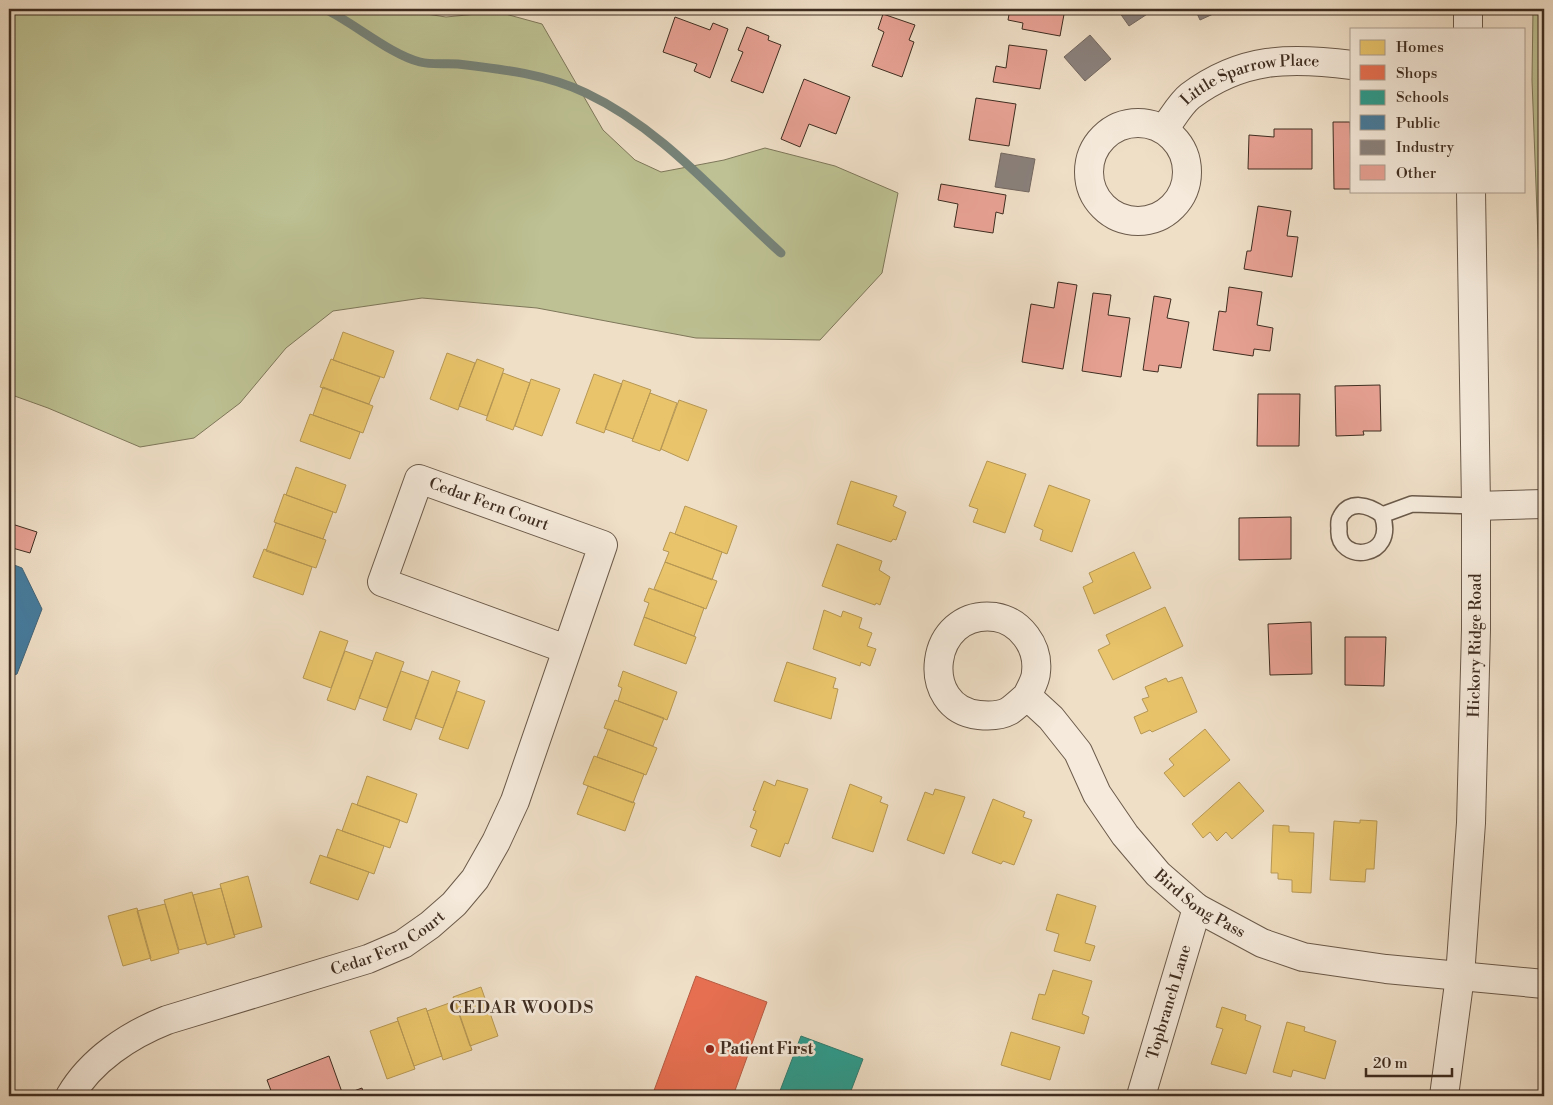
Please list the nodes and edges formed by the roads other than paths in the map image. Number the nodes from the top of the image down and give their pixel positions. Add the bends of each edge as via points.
1 (1468, 9) edge
2 (1468, 28) edge
3 (1350, 65) edge
4 (1164, 129) dead end
5 (1471, 192) edge
6 (1544, 504) edge
7 (1476, 506) junction
8 (1382, 515) dead end
9 (566, 649) junction
10 (1027, 696) dead end
11 (1197, 908) junction
12 (1460, 976) junction
13 (1544, 984) edge
14 (70, 1096) edge
15 (1141, 1096) edge
16 (1444, 1096) edge

1 - 2 street
3 - 4 street, Little Sparrow Place via 1276,61 1248,66 1189,97
5 - 7 street, Hickory Ridge Road
6 - 7 street
7 - 8 lane via 1412,504
7 - 12 street, Hickory Ridge Road via 1470,824
9 - 9 street, Cedar Fern Court via 382,582 419,479 603,545
9 - 14 street, Cedar Fern Court via 514,802 475,879 454,904 403,944 368,959 141,1030 95,1065
10 - 11 street, Bird Song Pass via 1051,718 1078,752 1097,794 1125,835 1158,874
11 - 12 street, Bird Song Pass via 1262,943 1303,957
11 - 15 street, Topbranch Lane
12 - 13 street, Bird Song Pass
12 - 16 street, Hickory Ridge Road

